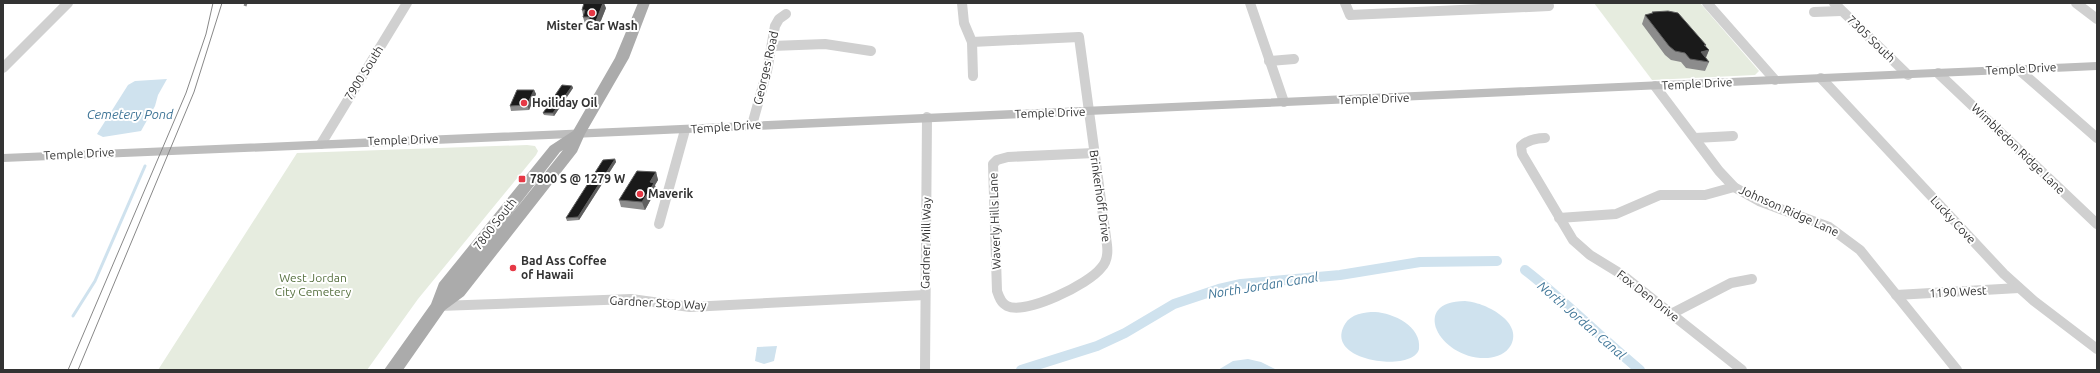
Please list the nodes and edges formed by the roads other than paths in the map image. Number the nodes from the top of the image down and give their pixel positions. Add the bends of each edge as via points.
1 (68, 3) edge
2 (407, 3) edge
3 (644, 3) edge
4 (962, 3) edge
5 (1250, 3) edge
6 (1345, 3) edge
7 (1546, 3) edge
8 (1707, 3) edge
9 (1834, 3) edge
10 (2076, 3) edge
11 (1842, 11) junction
12 (1814, 12) dead end
13 (786, 14) dead end
14 (2097, 19) edge
15 (972, 42) junction
16 (772, 46) junction
17 (871, 51) dead end
18 (1294, 59) dead end
19 (1269, 61) junction
20 (2097, 66) edge
21 (3, 68) edge
22 (2018, 69) junction
23 (1938, 73) junction
24 (1908, 75) junction
25 (973, 76) dead end
26 (1821, 78) junction
27 (1775, 80) junction
28 (1655, 86) junction
29 (1284, 102) junction
30 (1089, 111) junction
31 (927, 117) junction
32 (752, 125) junction
33 (685, 130) junction
34 (578, 134) junction
35 (1733, 136) dead end
36 (1545, 138) dead end
37 (1695, 138) junction
38 (2097, 138) edge
39 (321, 144) junction
40 (1094, 153) junction
41 (3, 158) edge
42 (1734, 187) junction
43 (1559, 218) junction
44 (659, 224) dead end
45 (2097, 224) edge
46 (1752, 279) dead end
47 (2019, 288) junction
48 (925, 295) junction
49 (1896, 295) junction
50 (1005, 305) joint
51 (439, 306) junction
52 (1671, 314) junction
53 (2097, 350) edge
54 (393, 370) edge
55 (925, 370) edge
56 (1742, 370) edge
57 (1958, 370) edge

1 - 21 street
2 - 39 street, 7900 South
3 - 34 main road, 7800 South via 622,58
4 - 15 street via 964,23
5 - 19 street
6 - 7 street via 1350,14 1549,6
8 - 27 street
9 - 11 street, 7305 South
10 - 14 street
11 - 12 street
11 - 24 street, 7305 South
13 - 16 street, Georges Road via 777,23
15 - 25 street
15 - 30 street, Brinkerhoff Drive via 1079,37
16 - 17 street via 825,44
16 - 32 street, Georges Road
18 - 19 street
19 - 29 street
20 - 22 street, Temple Drive
22 - 23 street, Temple Drive
22 - 38 street
23 - 24 street, Temple Drive
23 - 45 street, Wimbledon Ridge Lane
24 - 26 street, Temple Drive
26 - 27 street, Temple Drive
26 - 47 street, Lucky Cove
27 - 28 street, Temple Drive
28 - 29 street, Temple Drive
28 - 37 street, Johnson Ridge Lane
29 - 30 street, Temple Drive
30 - 31 street, Temple Drive
30 - 40 street, Brinkerhoff Drive
31 - 32 street, Temple Drive
31 - 48 street, Gardner Mill Way
32 - 33 street, Temple Drive
33 - 34 street, Temple Drive
33 - 44 street
34 - 39 street, Temple Drive
34 - 51 main road, 7800 South via 555,149 445,288
35 - 37 street
36 - 43 street, Fox Den Drive via 1526,141 1521,146 1522,154
37 - 42 street, Johnson Ridge Lane
39 - 41 street, Temple Drive
40 - 50 street, Brinkerhoff Drive via 1107,245 1107,257 1103,266 1093,277 1081,284 1028,306 1015,308
40 - 50 street, Waverly Hills Lane via 1008,157 993,164 997,291 1000,301
42 - 43 street via 1706,195 1660,195 1616,214
42 - 49 street, Johnson Ridge Lane via 1759,201 1815,221 1844,237 1860,250
43 - 52 street, Fox Den Drive via 1566,231 1582,248 1621,274
46 - 52 street via 1731,283
47 - 49 street, 1190 West
47 - 53 street, Lucky Cove
48 - 51 street, Gardner Stop Way via 690,307 631,299
48 - 55 street, Gardner Mill Way
49 - 57 street, Johnson Ridge Lane
51 - 54 main road, 7800 South
52 - 56 street, Fox Den Drive

